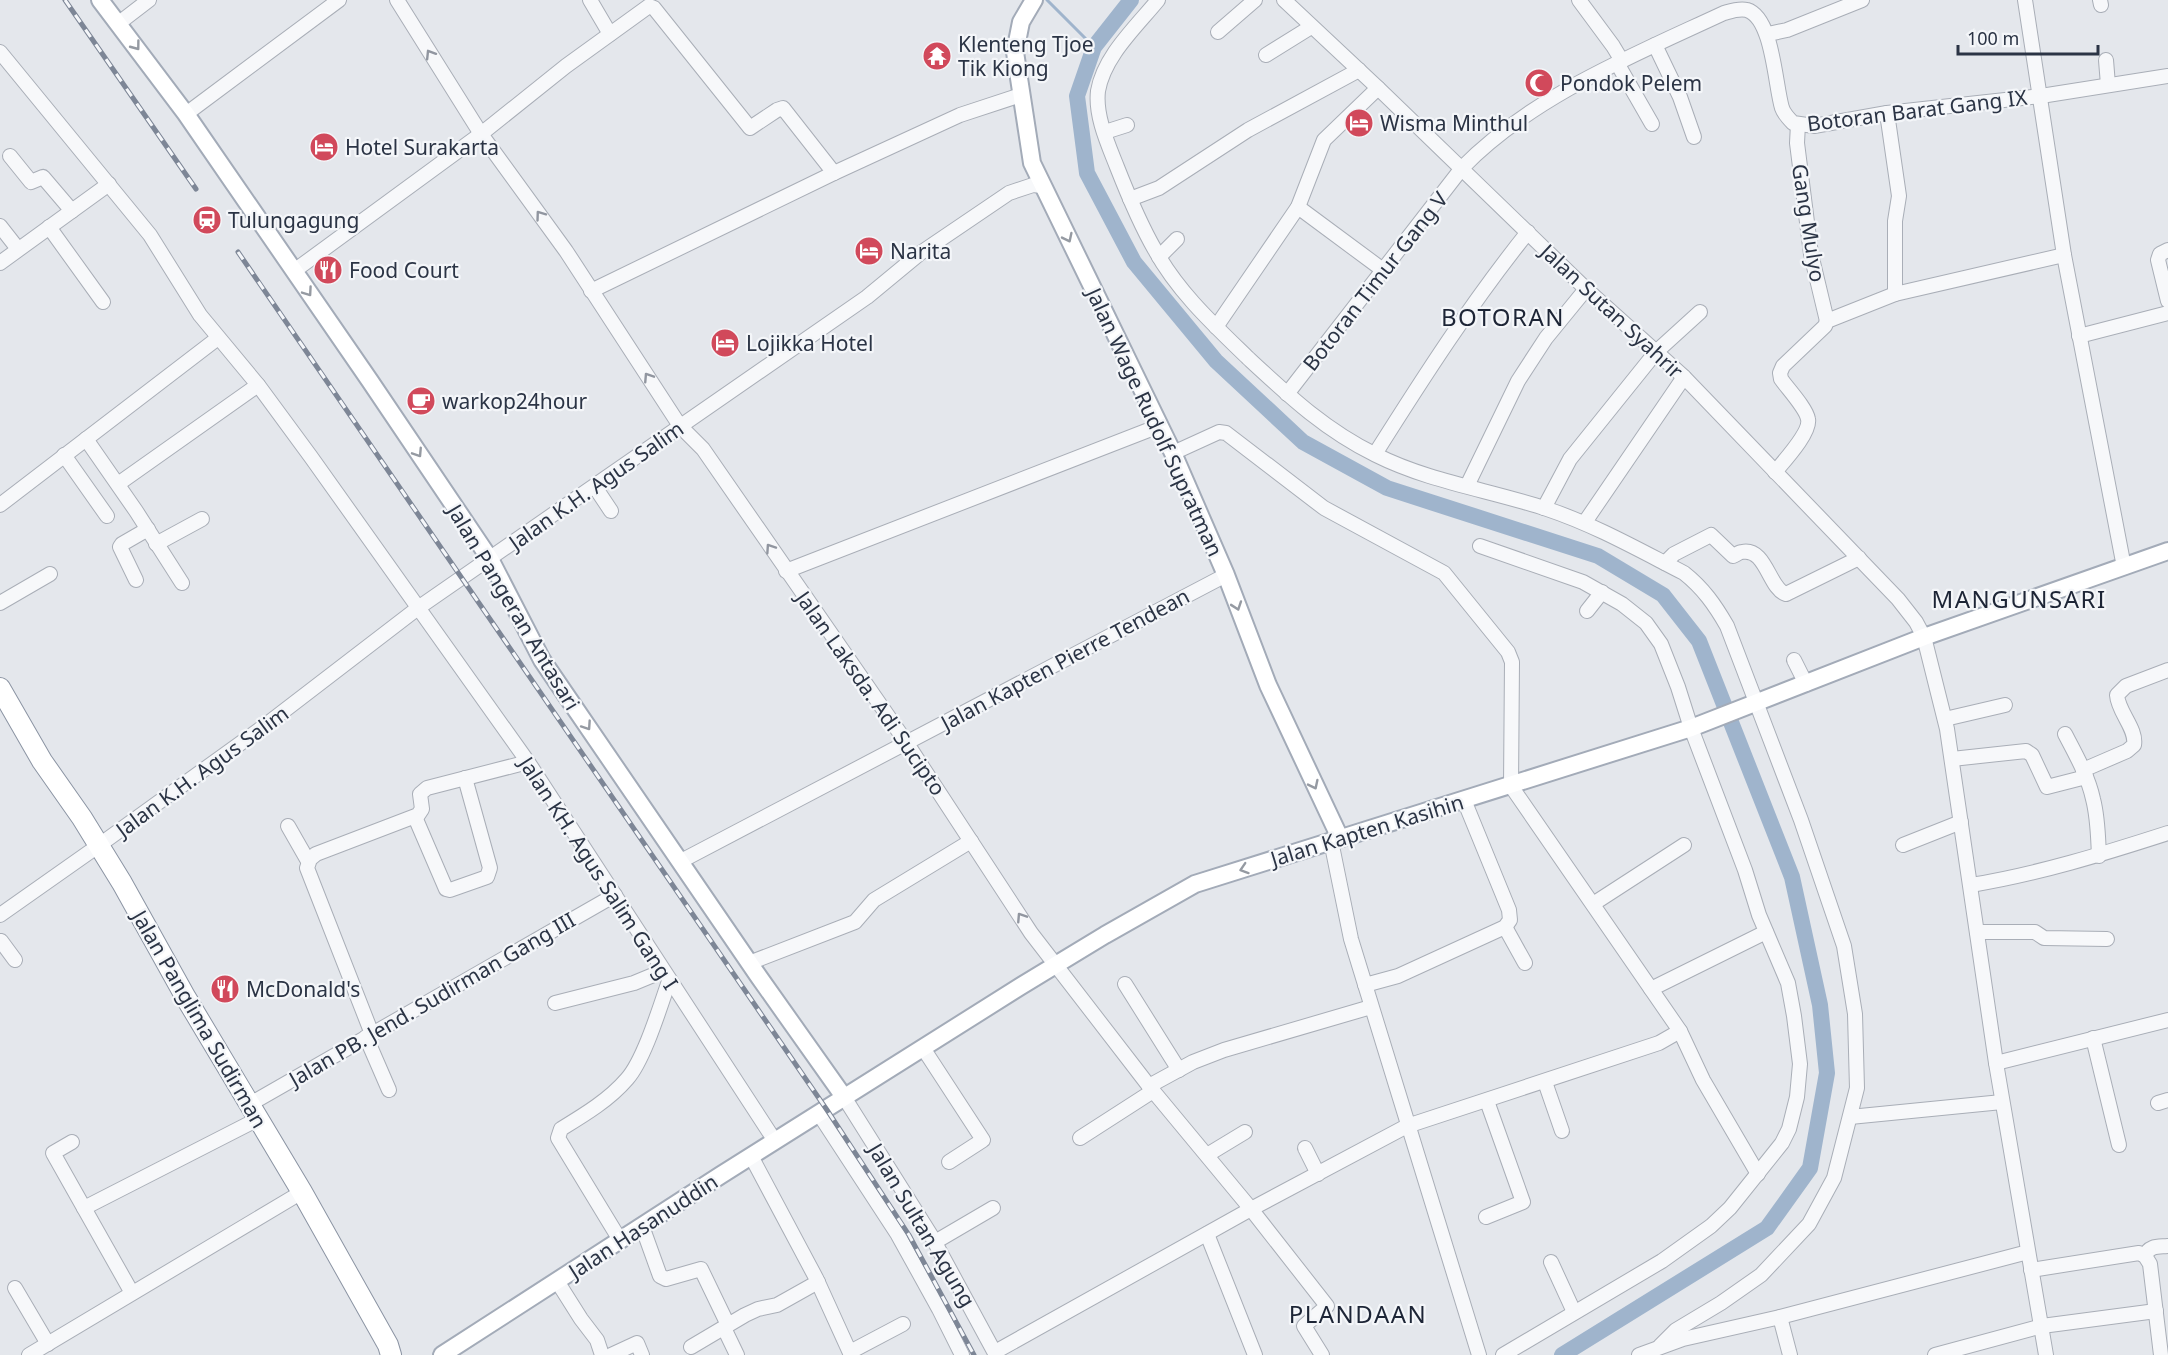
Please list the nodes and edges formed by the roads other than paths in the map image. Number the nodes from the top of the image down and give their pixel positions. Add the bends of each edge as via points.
1 (100, 0) edge
2 (149, 0) edge
3 (339, 0) edge
4 (397, 0) edge
5 (590, 0) edge
6 (1034, 0) edge
7 (1158, 0) edge
8 (1255, 0) edge
9 (1284, 0) edge
10 (1579, 0) edge
11 (1862, 0) edge
12 (2025, 0) edge
13 (118, 23) junction
14 (1311, 27) junction
15 (1218, 32) dead end
16 (610, 34) junction
17 (1768, 34) junction
18 (1655, 45) junction
19 (1266, 56) dead end
20 (2, 57) edge
21 (2106, 60) dead end
22 (1619, 62) junction
23 (1359, 70) junction
24 (2168, 76) edge
25 (2108, 85) junction
26 (1378, 88) junction
27 (1021, 95) junction
28 (2041, 96) junction
29 (1887, 113) junction
30 (186, 114) junction
31 (1652, 124) dead end
32 (1796, 124) junction
33 (1127, 125) dead end
34 (1105, 132) junction
35 (481, 134) junction
36 (1694, 137) dead end
37 (10, 156) dead end
38 (1462, 168) junction
39 (834, 173) junction
40 (110, 184) junction
41 (1042, 186) junction
42 (1130, 199) junction
43 (1298, 207) junction
44 (72, 211) junction
45 (0, 226) edge
46 (49, 227) junction
47 (1528, 232) junction
48 (1177, 239) dead end
49 (18, 249) junction
50 (2168, 250) edge
51 (2064, 255) junction
52 (1159, 257) junction
53 (0, 263) edge
54 (1383, 270) junction
55 (294, 271) junction
56 (1586, 289) junction
57 (591, 291) junction
58 (1895, 294) junction
59 (2168, 301) edge
60 (104, 302) dead end
61 (1700, 312) dead end
62 (2168, 313) edge
63 (1827, 321) junction
64 (1216, 327) junction
65 (2079, 336) junction
66 (218, 338) junction
67 (1656, 352) junction
68 (1684, 377) junction
69 (258, 385) junction
70 (1287, 394) junction
71 (680, 426) junction
72 (1159, 426) junction
73 (86, 439) junction
74 (1173, 453) junction
75 (1374, 454) junction
76 (64, 455) junction
77 (1776, 472) junction
78 (118, 484) junction
79 (1467, 486) junction
80 (595, 487) junction
81 (0, 505) edge
82 (1544, 508) junction
83 (611, 510) dead end
84 (107, 516) dead end
85 (202, 519) dead end
86 (1585, 522) junction
87 (148, 529) junction
88 (156, 544) junction
89 (1480, 546) dead end
90 (2168, 551) edge
91 (1859, 558) junction
92 (490, 559) junction
93 (1665, 563) junction
94 (2124, 567) junction
95 (786, 571) junction
96 (50, 574) dead end
97 (1226, 575) junction
98 (136, 580) dead end
99 (182, 583) dead end
100 (1602, 592) junction
101 (0, 603) edge
102 (418, 608) junction
103 (1587, 611) dead end
104 (1924, 637) junction
105 (1794, 660) dead end
106 (2168, 670) edge
107 (1806, 684) junction
108 (0, 688) edge
109 (1753, 705) junction
110 (2005, 705) dead end
111 (1945, 719) junction
112 (1693, 728) junction
113 (2066, 734) dead end
114 (906, 742) junction
115 (1952, 759) junction
116 (528, 762) junction
117 (2084, 773) junction
118 (465, 778) junction
119 (1511, 786) junction
120 (1464, 800) junction
121 (415, 817) junction
122 (1961, 822) junction
123 (288, 826) dead end
124 (2168, 833) edge
125 (1335, 840) junction
126 (971, 841) junction
127 (1903, 845) dead end
128 (98, 846) junction
129 (1684, 846) dead end
130 (2098, 856) junction
131 (308, 861) junction
132 (681, 861) junction
133 (1971, 885) junction
134 (615, 894) junction
135 (1593, 904) junction
136 (0, 915) edge
137 (1504, 927) junction
138 (1766, 932) junction
139 (1977, 932) junction
140 (2107, 939) dead end
141 (1, 941) edge
142 (15, 960) dead end
143 (749, 963) junction
144 (1525, 963) dead end
145 (1057, 964) junction
146 (666, 976) junction
147 (1125, 984) dead end
148 (1365, 985) junction
149 (1651, 989) junction
150 (555, 1003) dead end
151 (1371, 1007) junction
152 (2168, 1020) edge
153 (1680, 1031) junction
154 (369, 1036) junction
155 (2093, 1038) junction
156 (922, 1048) junction
157 (1995, 1063) junction
158 (1179, 1070) junction
159 (1545, 1082) junction
160 (1151, 1089) junction
161 (389, 1090) dead end
162 (844, 1097) junction
163 (1487, 1101) junction
164 (2002, 1102) junction
165 (254, 1112) junction
166 (819, 1114) junction
167 (1850, 1118) junction
168 (1407, 1126) junction
169 (1562, 1131) dead end
170 (1245, 1132) dead end
171 (1080, 1138) dead end
172 (775, 1141) junction
173 (72, 1142) dead end
174 (2119, 1145) dead end
175 (1305, 1148) dead end
176 (1207, 1155) junction
177 (751, 1156) junction
178 (949, 1162) dead end
179 (1318, 1174) junction
180 (1758, 1174) junction
181 (302, 1192) junction
182 (84, 1208) junction
183 (993, 1208) dead end
184 (1251, 1209) junction
185 (1486, 1217) dead end
186 (642, 1226) junction
187 (1207, 1234) junction
188 (620, 1240) junction
189 (935, 1242) junction
190 (2168, 1246) edge
191 (2028, 1252) junction
192 (2145, 1256) junction
193 (1551, 1262) dead end
194 (2031, 1270) junction
195 (557, 1281) junction
196 (818, 1282) junction
197 (15, 1288) dead end
198 (132, 1293) junction
199 (2156, 1311) junction
200 (1574, 1312) junction
201 (1780, 1317) junction
202 (903, 1324) dead end
203 (726, 1326) junction
204 (2042, 1326) junction
205 (48, 1344) junction
206 (1660, 1346) junction
207 (691, 1347) dead end
208 (851, 1353) edge
209 (996, 1354) edge
210 (28, 1355) edge
211 (391, 1355) edge
212 (442, 1355) edge
213 (602, 1355) edge
214 (611, 1355) edge
215 (642, 1355) edge
216 (737, 1355) edge
217 (962, 1355) edge
218 (1256, 1355) edge
219 (1322, 1355) edge
220 (1479, 1355) edge
221 (1503, 1355) edge
222 (1639, 1355) edge
223 (1790, 1355) edge
224 (1935, 1355) edge
225 (2046, 1355) edge
226 (2161, 1355) edge

1 - 13 main road, Jalan Pangeran Antasari
2 - 13 street
3 - 30 street
35 -> 4 street, Jalan Laksda. Adi Sucipto
5 - 16 street
6 - 27 main road, Jalan Wage Rudolf Supratman via 1021,22 1015,52
7 - 34 street via 1116,52 1101,79 1098,99
8 - 15 street
9 - 14 street, Jalan Sutan Syahrir
10 - 22 street via 1613,45
11 - 17 street
12 - 28 street
13 -> 30 main road, Jalan Pangeran Antasari
14 - 19 street
14 - 23 street, Jalan Sutan Syahrir
16 - 35 street
16 - 39 street via 652,6 750,128 783,108
17 - 18 street, Botoran Timur Gang V via 1751,12 1736,10
17 - 32 street via 1782,108
18 - 22 street, Botoran Timur Gang V
18 - 36 street
20 - 40 street, Jalan KH. Agus Salim Gang I
21 - 25 street
22 - 31 street
22 - 38 street, Botoran Timur Gang V via 1530,113
23 - 26 street, Jalan Sutan Syahrir
23 - 42 street via 1248,130 1159,188
24 - 25 street, Botoran Barat Gang IX
25 - 28 street, Botoran Barat Gang IX
26 - 38 street, Jalan Sutan Syahrir
26 - 43 street via 1324,140
27 - 39 street via 960,115
27 - 41 main road, Jalan Wage Rudolf Supratman via 1029,150
28 - 29 street, Botoran Barat Gang IX
28 - 51 street
29 - 32 street, Botoran Barat Gang IX via 1814,126
29 - 58 street via 1899,196
30 - 55 main road, Jalan Pangeran Antasari
32 - 63 street, Gang Mulyo via 1811,254
33 - 34 street
34 - 42 street
35 - 55 street
57 -> 35 street, Jalan Laksda. Adi Sucipto via 566,250
37 - 44 street via 31,182 43,177
38 - 47 street, Jalan Sutan Syahrir
38 - 54 street, Botoran Timur Gang V
39 - 57 street
40 - 44 street
40 - 66 street, Jalan KH. Agus Salim Gang I via 157,244 176,279
41 - 71 street, Jalan K.H. Agus Salim via 1009,193
41 -> 72 main road, Jalan Wage Rudolf Supratman
42 - 52 street
43 - 54 street
43 - 64 street
44 - 46 street
45 - 49 street
46 - 49 street
46 - 60 street
47 - 56 street, Jalan Sutan Syahrir
47 - 75 street via 1448,340
48 - 52 street
49 - 53 street
50 - 59 street via 2158,260
51 - 58 street
51 - 65 street
52 - 64 street via 1180,288
54 - 70 street, Botoran Timur Gang V
55 -> 92 main road, Jalan Pangeran Antasari
56 - 67 street, Jalan Sutan Syahrir
56 - 79 street via 1546,338 1518,381
71 -> 57 street, Jalan Laksda. Adi Sucipto
58 - 63 street
61 - 67 street
62 - 65 street
63 - 77 street via 1780,373 1809,420 1807,431
64 - 70 street
65 - 94 street
66 - 69 street, Jalan KH. Agus Salim Gang I
66 - 73 street
67 - 68 street, Jalan Sutan Syahrir
67 - 82 street via 1570,459
68 - 77 street, Jalan Sutan Syahrir
68 - 86 street
69 - 78 street
69 - 102 street, Jalan KH. Agus Salim Gang I
70 - 75 street via 1317,420
71 - 80 street, Jalan K.H. Agus Salim
95 -> 71 street, Jalan Laksda. Adi Sucipto via 703,449
72 - 74 main road, Jalan Wage Rudolf Supratman
72 - 95 street
73 - 76 street
73 - 78 street
74 - 97 main road, Jalan Wage Rudolf Supratman
74 - 119 street via 1219,432 1226,433 1324,508 1444,573 1512,662 1517,680
75 - 79 street via 1425,476
76 - 81 street
76 - 84 street
77 - 91 street, Jalan Sutan Syahrir
78 - 87 street
79 - 82 street
80 - 83 street
80 - 92 street, Jalan K.H. Agus Salim
82 - 86 street
85 - 88 street
86 - 93 street
87 - 88 street
87 - 98 street via 120,547
88 - 99 street
89 - 100 street via 1559,572
90 - 94 main road, Jalan Kapten Kasihin
91 - 93 street via 1786,594 1777,589 1765,564 1751,553 1733,556 1711,536 1676,553
91 - 104 street, Jalan Sutan Syahrir via 1898,599
92 - 102 street, Jalan K.H. Agus Salim
92 -> 132 main road, Jalan Pangeran Antasari via 542,660
93 - 109 street via 1684,573 1711,599 1727,626
94 - 104 main road, Jalan Kapten Kasihin
95 - 114 street, Jalan Laksda. Adi Sucipto
96 - 101 street
97 - 114 street, Jalan Kapten Pierre Tendean
97 -> 125 main road, Jalan Wage Rudolf Supratman via 1268,686
100 - 103 street
100 - 112 street via 1646,623 1661,644
102 - 116 street, Jalan KH. Agus Salim Gang I
102 - 128 street, Jalan K.H. Agus Salim
104 - 107 main road, Jalan Kapten Kasihin
104 - 111 street, Jalan Sutan Syahrir
105 - 107 street
106 - 117 street via 2126,686 2117,695 2134,745
107 - 109 main road, Jalan Kapten Kasihin
108 - 128 highway, Jalan Panglima Sudirman
109 - 112 main road, Jalan Kapten Kasihin
109 - 167 street via 1813,853 1844,946 1856,1014 1857,1088
110 - 111 street
111 - 115 street, Jalan Sutan Syahrir
112 - 119 main road, Jalan Kapten Kasihin
112 - 138 street
113 - 117 street
114 - 126 street, Jalan Laksda. Adi Sucipto
114 - 132 street, Jalan Kapten Pierre Tendean
115 - 117 street via 2026,751 2032,755 2047,787
115 - 122 street, Jalan Sutan Syahrir
116 - 118 street
116 - 134 street, Jalan KH. Agus Salim Gang I
117 - 130 street via 2096,810
118 - 121 street via 423,790 421,812
118 - 121 street via 490,868 487,877 446,889
119 - 120 main road, Jalan Kapten Kasihin
119 - 135 street
120 - 125 main road, Jalan Kapten Kasihin
120 - 137 street via 1509,910 1510,920
121 - 131 street via 316,854
122 - 127 street
122 - 133 street, Jalan Sutan Syahrir
123 - 131 street
124 - 130 street
125 -> 145 main road, Jalan Kapten Kasihin via 1195,884
125 - 148 street via 1351,939
126 - 143 street via 874,900 855,922
145 -> 126 street, Jalan Laksda. Adi Sucipto via 1031,933
128 - 136 street, Jalan K.H. Agus Salim
128 - 165 highway, Jalan Panglima Sudirman
129 - 135 street
130 - 133 street
131 - 154 street via 307,868
132 - 143 main road, Jalan Pangeran Antasari
133 - 139 street, Jalan Sutan Syahrir
134 - 146 street, Jalan KH. Agus Salim Gang I
134 - 154 street, Jalan PB. Jend. Sudirman Gang III
135 - 149 street
137 - 144 street
137 - 148 street via 1398,976
138 - 149 street
138 - 180 street via 1788,983 1800,1064 1789,1129
139 - 140 street via 2035,932 2044,938
139 - 157 street, Jalan Sutan Syahrir
141 - 142 street
143 - 162 main road, Jalan Pangeran Antasari
145 - 156 main road, Jalan Kapten Kasihin
145 - 160 street, Jalan Laksda. Adi Sucipto
146 - 150 street
146 - 172 street, Jalan KH. Agus Salim Gang I
146 - 188 street via 638,1061 628,1078 596,1107 558,1133
147 - 158 street
148 - 151 street
149 - 153 street
151 - 158 street via 1254,1040
151 - 168 street
152 - 155 street
153 - 159 street via 1659,1043
153 - 180 street via 1703,1080
154 - 161 street
154 - 165 street, Jalan PB. Jend. Sudirman Gang III
155 - 157 street
155 - 174 street
156 - 162 main road, Jalan Kapten Kasihin
156 - 178 street via 983,1140
157 - 164 street, Jalan Sutan Syahrir
158 - 160 street
159 - 163 street
159 - 169 street
160 - 171 street
160 - 176 street, Jalan Laksda. Adi Sucipto
162 - 166 main road, Jalan Hasanuddin
162 - 189 street, Jalan Sultan Agung
163 - 168 street
163 - 185 street via 1523,1202
164 - 167 street
164 - 191 street, Jalan Sutan Syahrir
165 - 181 highway, Jalan Panglima Sudirman
165 - 182 street, Jalan PB. Jend. Sudirman Gang III
166 - 172 main road, Jalan Hasanuddin
166 - 217 street via 898,1235
167 - 206 street via 1834,1178 1809,1224 1761,1275 1676,1330
168 - 179 street
168 - 220 street
170 - 176 street
172 - 177 main road, Jalan Hasanuddin
173 - 182 street via 53,1153
175 - 179 street
176 - 184 street, Jalan Laksda. Adi Sucipto
177 - 186 main road, Jalan Hasanuddin
177 - 196 street
179 - 184 street
180 - 200 street via 1711,1226 1662,1261
181 - 198 street
181 - 211 highway, Jalan Panglima Sudirman
182 - 198 street
183 - 189 street
184 - 187 street
184 - 219 street, Jalan Laksda. Adi Sucipto via 1327,1306 1304,1326
186 - 188 main road, Jalan Hasanuddin
186 - 203 street via 660,1276 666,1279 701,1269
187 - 209 street
187 - 218 street
188 - 195 main road, Jalan Hasanuddin
189 - 209 street, Jalan Sultan Agung
190 - 192 street via 2152,1248
191 - 194 street, Jalan Sutan Syahrir
191 - 201 street
192 - 194 street via 2139,1253
192 - 199 street via 2150,1264
193 - 200 street
194 - 204 street, Jalan Sutan Syahrir
195 - 212 main road, Jalan Hasanuddin
195 - 213 street via 597,1340
196 - 203 street via 790,1299 758,1309
196 - 208 street
197 - 205 street
198 - 205 street
199 - 204 street
199 - 226 street
200 - 221 street
201 - 206 street
201 - 223 street
202 - 208 street
203 - 207 street
203 - 216 street
204 - 224 street
204 - 225 street, Jalan Sutan Syahrir
205 - 210 street
206 - 222 street
214 - 215 street via 634,1343 639,1345

